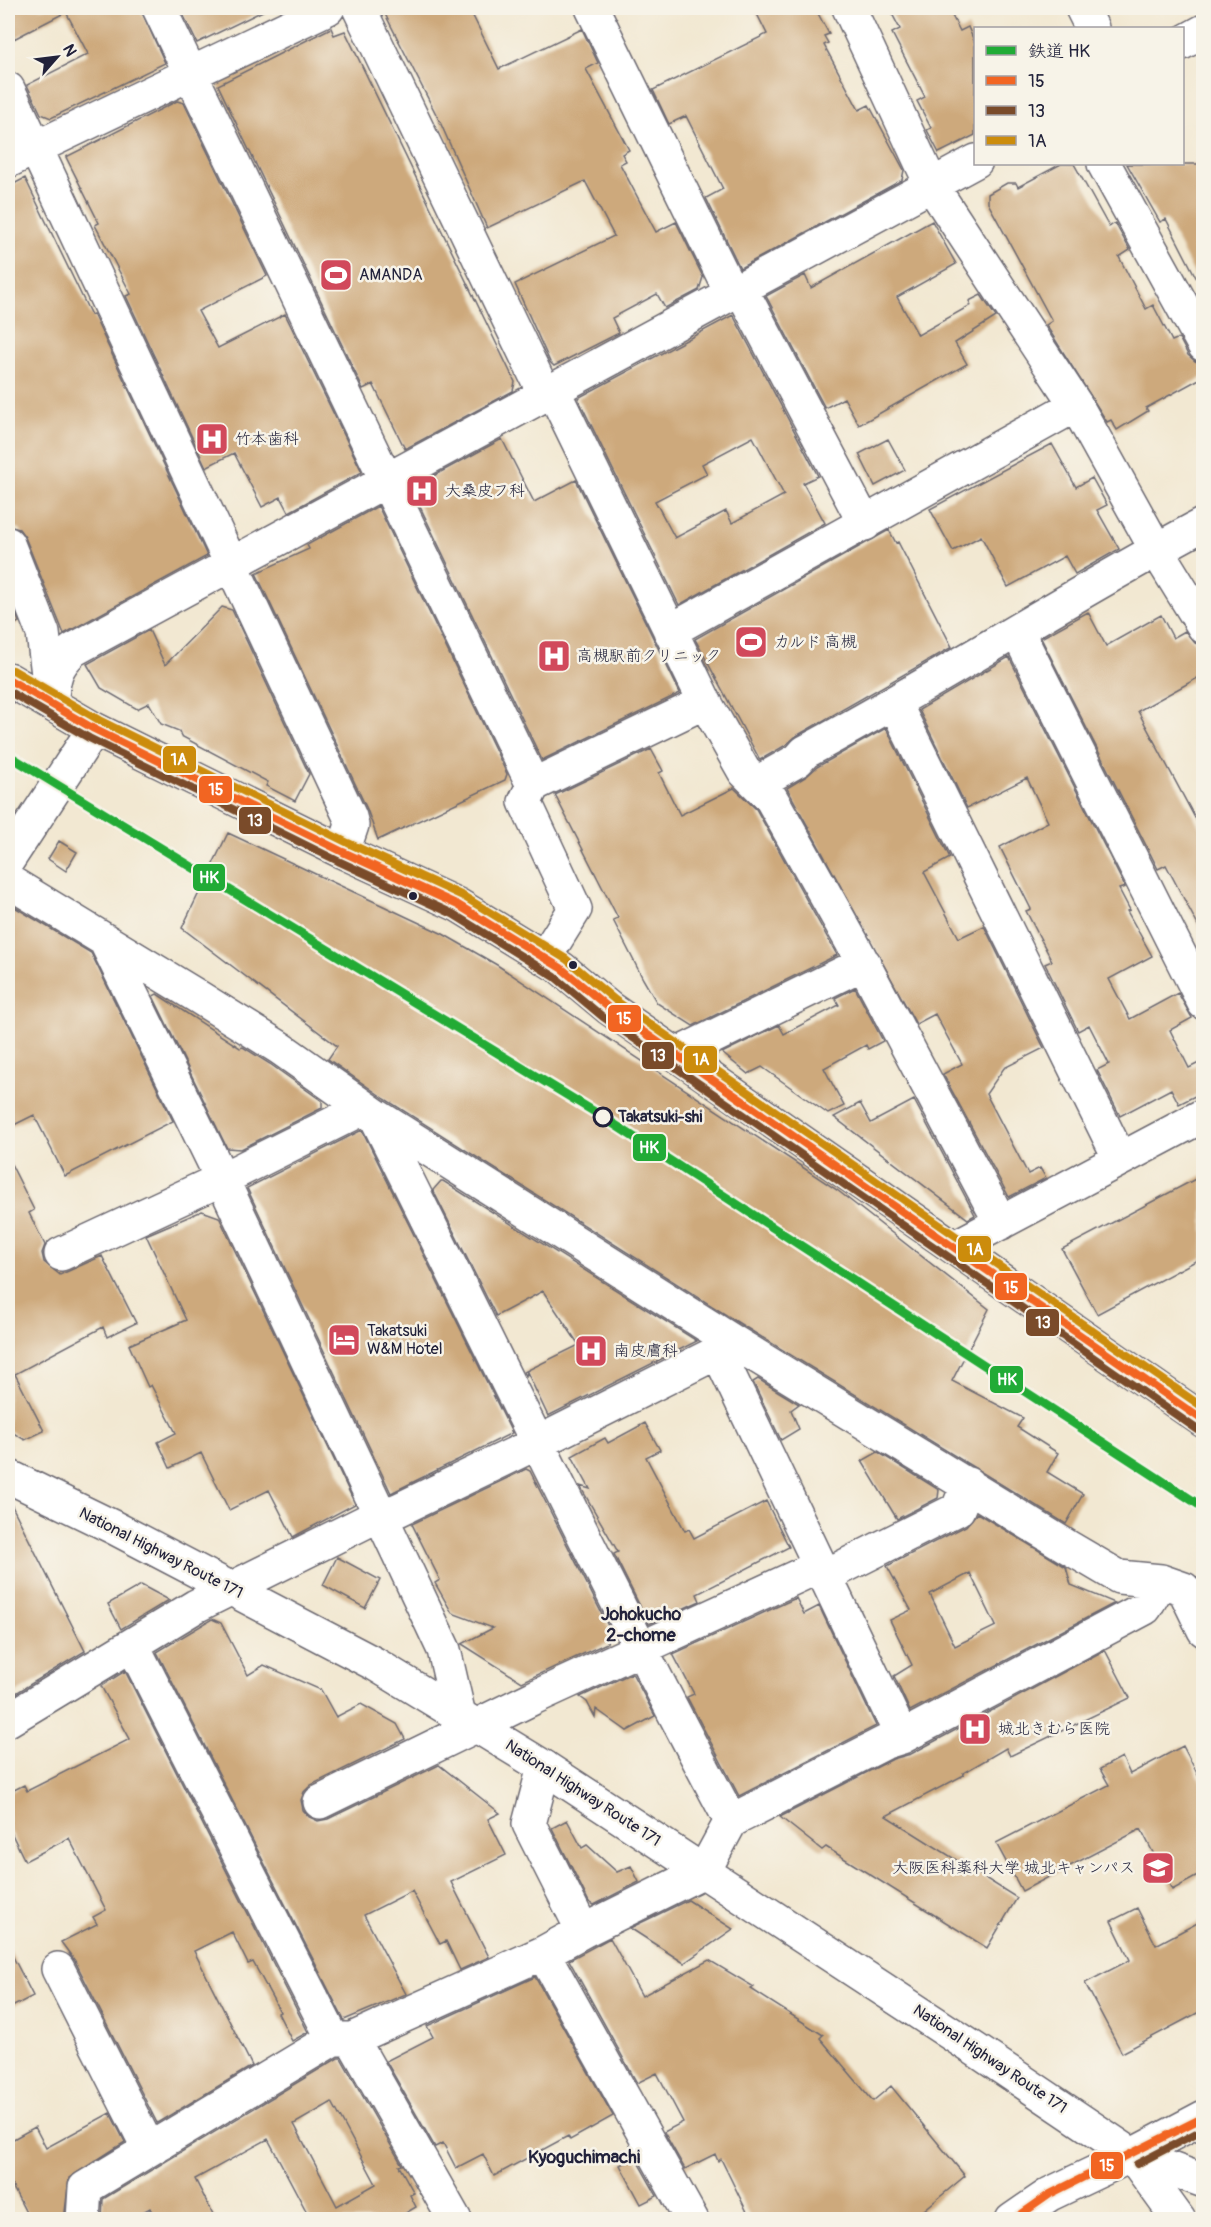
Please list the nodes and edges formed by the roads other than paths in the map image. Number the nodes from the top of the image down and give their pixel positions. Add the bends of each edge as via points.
1 (159, 8) edge
2 (328, 8) edge
3 (359, 8) edge
4 (592, 8) edge
5 (849, 8) edge
6 (1082, 8) edge
7 (1092, 27) edge
8 (1203, 31) edge
9 (1184, 42) edge
10 (190, 73) junction
11 (8, 89) edge
12 (22, 155) edge
13 (974, 162) edge
14 (1105, 165) edge
15 (932, 186) junction
16 (736, 292) junction
17 (1203, 345) edge
18 (549, 392) junction
19 (1076, 405) junction
20 (386, 480) junction
21 (865, 524) junction
22 (1203, 524) edge
23 (8, 544) edge
24 (1156, 549) junction
25 (232, 563) junction
26 (1203, 627) edge
27 (670, 631) junction
28 (1017, 631) junction
29 (8, 679) edge
30 (705, 702) junction
31 (51, 704) junction
32 (895, 704) junction
33 (94, 729) junction
34 (757, 783) junction
35 (533, 785) junction
36 (343, 852) junction
37 (8, 860) edge
38 (8, 881) edge
39 (105, 940) junction
40 (544, 957) junction
41 (864, 963) junction
42 (1203, 1003) edge
43 (676, 1055) junction
44 (370, 1112) junction
45 (1203, 1115) edge
46 (1120, 1159) junction
47 (222, 1179) junction
48 (1001, 1222) junction
49 (955, 1247) junction
50 (61, 1254) dead end
51 (725, 1346) junction
52 (1203, 1421) edge
53 (539, 1442) junction
54 (8, 1476) edge
55 (968, 1484) junction
56 (381, 1516) junction
57 (822, 1571) junction
58 (1161, 1581) junction
59 (232, 1589) junction
60 (1203, 1630) edge
61 (133, 1646) junction
62 (640, 1649) junction
63 (8, 1720) edge
64 (468, 1720) junction
65 (902, 1737) junction
66 (544, 1767) junction
67 (320, 1802) dead end
68 (731, 1821) junction
69 (704, 1871) junction
70 (583, 1930) junction
71 (543, 1953) junction
72 (58, 1969) dead end
73 (343, 2039) junction
74 (1203, 2117) edge
75 (149, 2149) junction
76 (1132, 2155) junction
77 (1203, 2181) edge
78 (83, 2220) edge
79 (455, 2220) edge
80 (692, 2220) edge
81 (1012, 2220) edge
82 (1179, 2220) edge

1 - 10 main road
2 - 10 main road
3 - 18 main road
4 - 16 main road
5 - 15 main road
6 - 7 main road
8 - 9 main road
10 - 12 main road
10 - 20 main road
11 - 12 main road
12 - 25 main road
13 - 15 main road
14 - 17 main road
15 - 16 main road
15 - 19 main road
16 - 18 main road
16 - 21 main road
18 - 20 main road
18 - 27 main road
19 - 21 main road
19 - 24 main road
20 - 25 main road
20 - 35 main road
21 - 27 main road
22 - 24 main road
23 - 31 main road via 43,633
24 - 26 main road
24 - 28 main road
25 - 31 main road via 73,650 59,663
25 - 36 main road via 350,817 352,825
27 - 30 main road
28 - 32 main road
28 - 42 main road
29 - 31 main road
30 - 34 main road via 744,771
30 - 35 main road
31 - 33 main road
32 - 34 main road via 805,752
32 - 46 main road
33 - 36 main road
33 - 37 main road
34 - 41 main road via 771,798
35 - 40 main road via 525,802 575,909
36 - 40 main road via 458,905
38 - 39 main road
39 - 44 main road via 280,1048
39 - 47 main road
40 - 43 main road
41 - 43 main road
41 - 48 main road
43 - 49 main road
44 - 47 main road
44 - 51 main road
44 - 53 main road
45 - 46 main road
46 - 48 main road
47 - 50 main road
47 - 56 main road
48 - 49 main road
49 - 52 main road
51 - 53 main road
51 - 55 main road
51 - 57 main road
53 - 56 main road
53 - 62 main road
54 - 59 main road, National Highway Route 171
55 - 57 main road via 958,1509
55 - 58 main road via 1119,1577
56 - 59 main road
56 - 64 main road via 444,1650
57 - 62 main road
57 - 65 main road
58 - 60 main road via 1184,1589
58 - 65 main road via 1145,1608
59 - 61 main road via 196,1606
59 - 64 main road, National Highway Route 171 via 375,1664
61 - 63 main road
61 - 73 main road
62 - 64 main road
62 - 68 main road
64 - 66 main road, National Highway Route 171
64 - 67 main road
65 - 68 main road
66 - 69 main road, National Highway Route 171
66 - 70 main road via 529,1824
68 - 69 main road
69 - 70 main road
69 - 76 main road, National Highway Route 171
70 - 71 main road
71 - 73 main road
71 - 80 main road
72 - 75 main road
73 - 75 main road
73 - 79 main road
74 - 76 main road
75 - 78 main road via 85,2188
76 - 77 main road, National Highway Route 171
76 - 81 main road via 1050,2194
76 - 82 main road, National Highway Route 171

